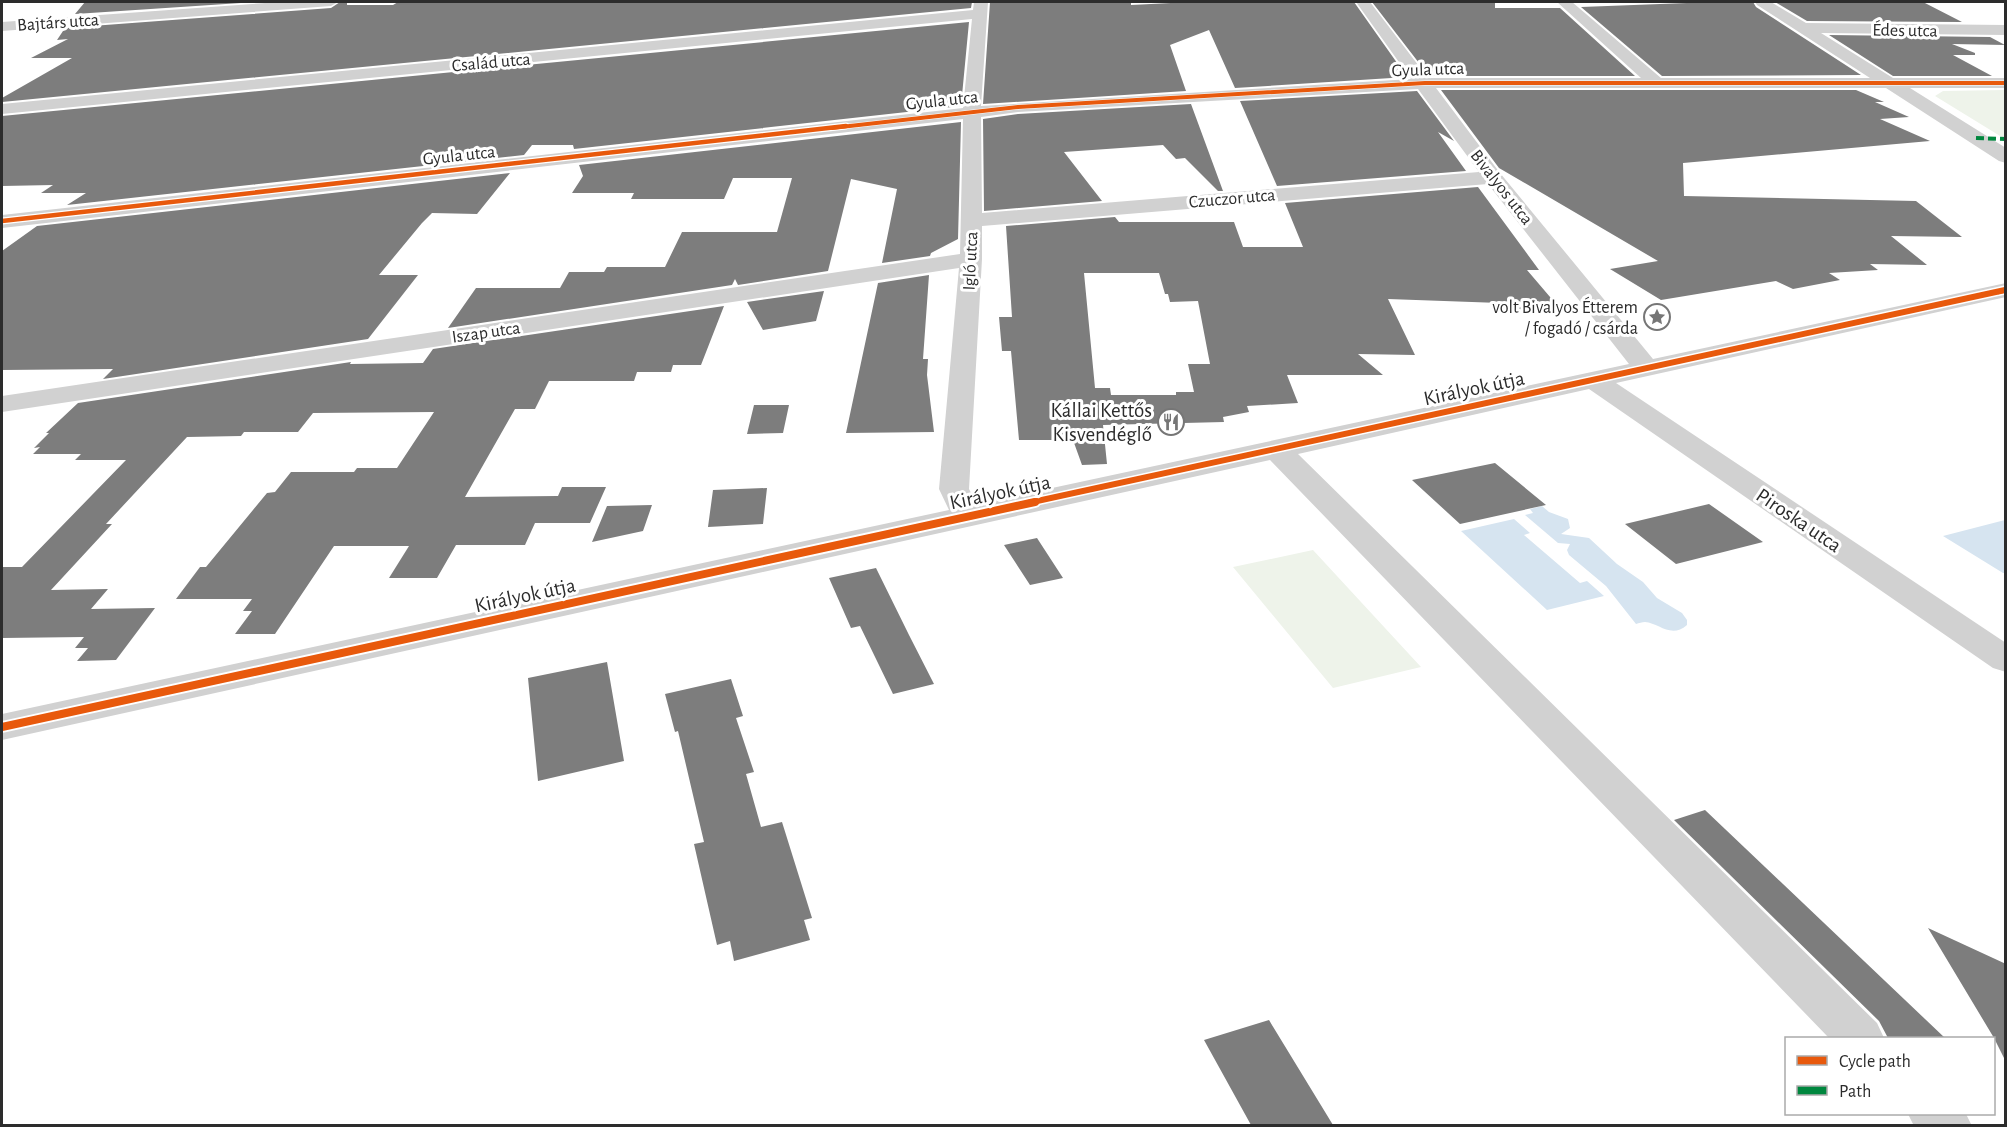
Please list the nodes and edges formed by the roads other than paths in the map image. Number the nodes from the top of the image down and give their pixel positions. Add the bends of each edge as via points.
1 (331, 2) edge
2 (1363, 2) edge
3 (1564, 2) edge
4 (1761, 2) edge
5 (266, 4) edge
6 (981, 8) edge
7 (2, 27) edge
8 (1804, 28) junction
9 (2006, 30) edge
10 (1425, 82) junction
11 (1657, 83) junction
12 (1890, 83) junction
13 (2006, 83) edge
14 (2, 109) edge
15 (972, 112) junction
16 (2006, 157) edge
17 (1492, 177) junction
18 (972, 220) junction
19 (2, 221) edge
20 (971, 259) junction
21 (2006, 290) edge
22 (1647, 369) junction
23 (1593, 380) junction
24 (2, 404) edge
25 (1277, 450) junction
26 (968, 518) junction
27 (2006, 660) edge
28 (2, 727) edge
29 (1859, 1037) edge

1 - 5 street, Bajtárs utca
2 - 10 street, Bivalyos utca
3 - 11 street
4 - 8 street
5 - 7 street, Bajtárs utca
6 - 14 street, Család utca
6 - 15 street, Igló utca
8 - 9 street, Édes utca
8 - 12 street
10 - 11 street, Gyula utca
10 - 15 street, Gyula utca
10 - 17 street, Bivalyos utca
11 - 12 street, Gyula utca
12 - 13 street, Gyula utca
12 - 16 street
15 - 18 street, Igló utca
15 - 19 street, Gyula utca
17 - 18 street, Czuczor utca
17 - 22 street, Bivalyos utca
18 - 20 street, Igló utca
20 - 24 street, Iszap utca
20 - 26 street, Igló utca via 954,489
21 - 22 street, Királyok útja
22 - 23 street, Királyok útja
23 - 25 street, Királyok útja
23 - 27 street, Piroska utca
25 - 26 street, Királyok útja
25 - 29 street
26 - 28 street, Királyok útja

